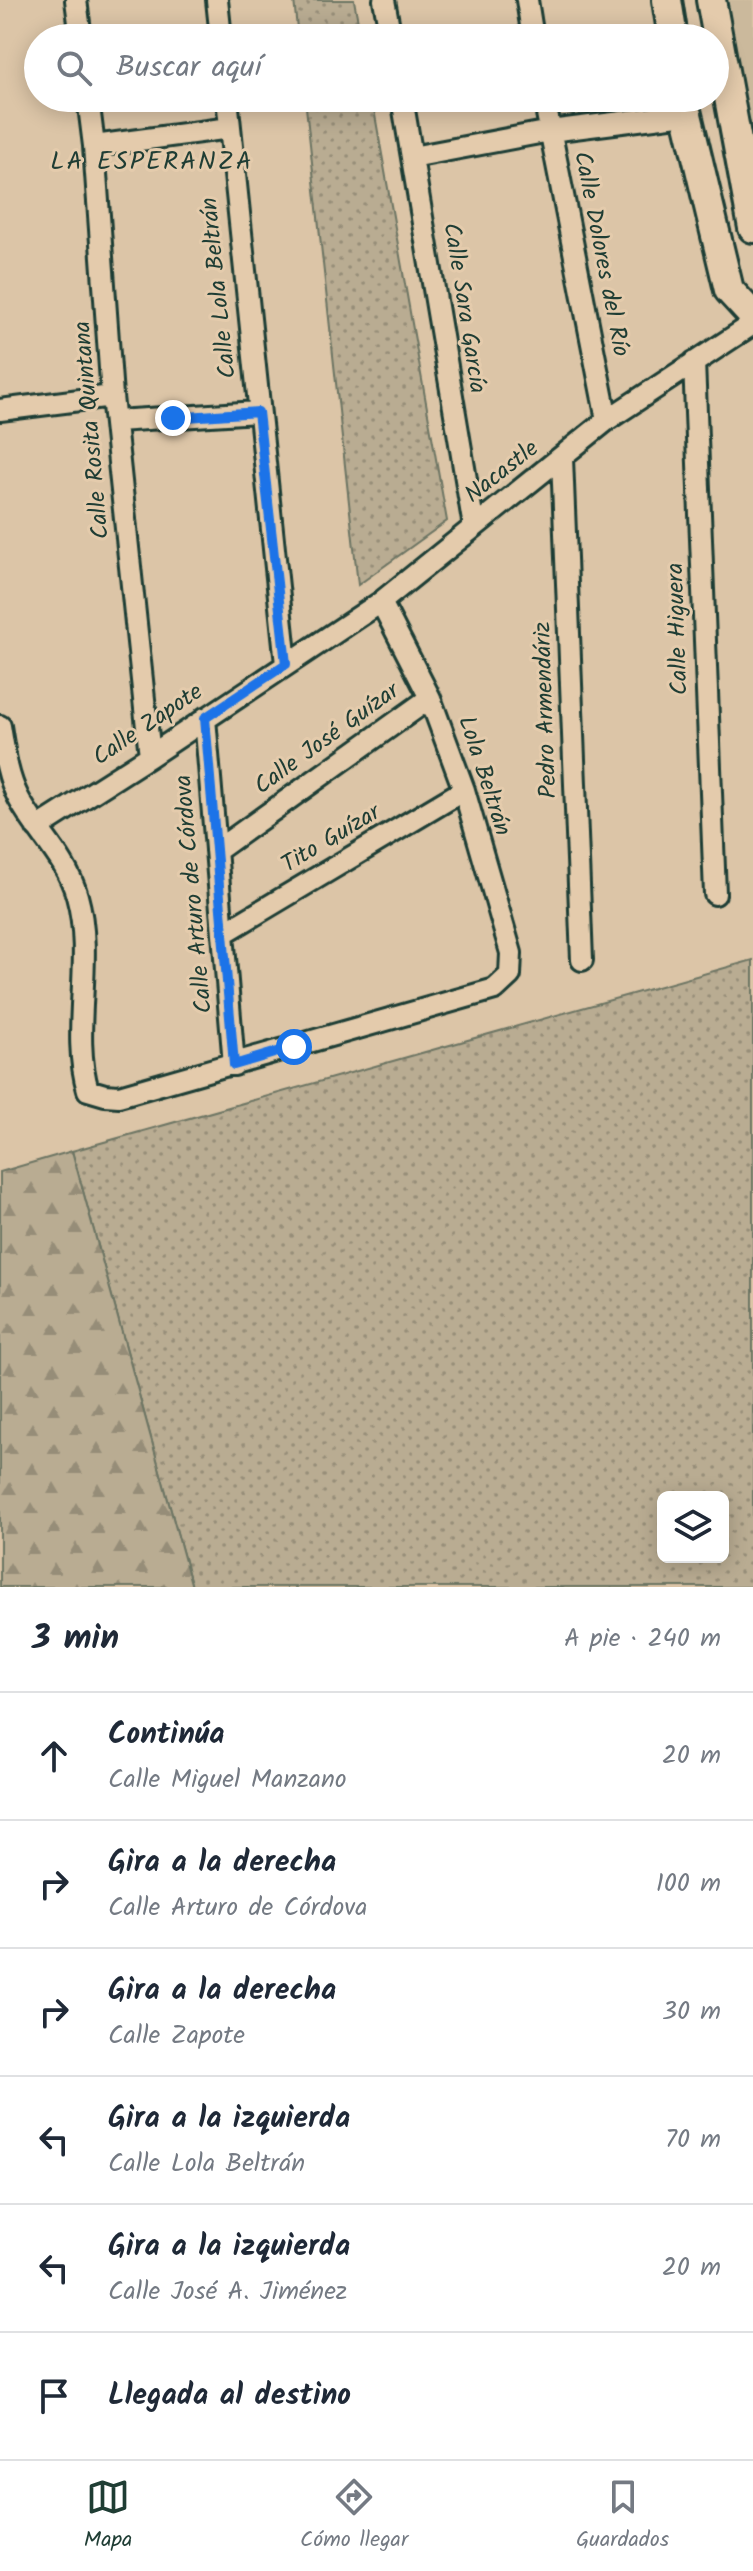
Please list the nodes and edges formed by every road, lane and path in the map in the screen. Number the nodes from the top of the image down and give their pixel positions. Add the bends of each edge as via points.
1 (76, 0) edge
2 (217, 0) edge
3 (384, 0) edge
4 (527, 0) edge
5 (667, 0) edge
6 (711, 0) edge
7 (79, 24) edge
8 (220, 24) edge
9 (388, 24) edge
10 (531, 24) edge
11 (671, 24) edge
12 (715, 24) edge
13 (729, 98) edge
14 (90, 112) edge
15 (228, 112) edge
16 (404, 112) edge
17 (547, 112) edge
18 (652, 112) edge
19 (685, 112) edge
20 (230, 128) junction
21 (550, 131) junction
22 (94, 146) junction
23 (412, 157) junction
24 (753, 228) edge
25 (753, 316) edge
26 (753, 324) edge
27 (694, 362) junction
28 (112, 396) junction
29 (0, 410) edge
30 (258, 412) junction
31 (607, 420) junction
32 (116, 421) junction
33 (562, 458) junction
34 (474, 527) junction
35 (381, 602) junction
36 (286, 664) junction
37 (430, 698) junction
38 (205, 718) junction
39 (0, 726) edge
40 (150, 756) junction
41 (464, 790) junction
42 (37, 828) junction
43 (216, 851) junction
44 (715, 894) dead end
45 (224, 933) junction
46 (582, 960) dead end
47 (234, 1065) junction

1 - 7 street
2 - 8 street
3 - 9 street
4 - 10 street
5 - 11 street
6 - 12 street
13 - 24 street
14 - 22 street, Calle Rosita Quintana
15 - 20 street, Calle Lola Beltrán
16 - 23 street, Calle Sara García
17 - 21 street, Calle Dolores del Río
18 - 21 street
19 - 25 street via 729,290
20 - 22 street
20 - 30 street, Calle Lola Beltrán
21 - 23 street
21 - 31 street, Calle Dolores del Río
22 - 28 street, Calle Rosita Quintana
23 - 34 street, Calle Sara García
26 - 27 street, Nacastle
27 - 31 street, Nacastle
27 - 44 street, Calle Higuera
28 - 29 street
28 - 32 street, Calle Rosita Quintana
30 - 32 street
30 - 36 street, Calle Lola Beltrán
31 - 33 street, Nacastle
32 - 40 street, Calle Rosita Quintana
33 - 34 street, Nacastle
33 - 46 street, Pedro Armendáriz
34 - 35 street, Nacastle
35 - 36 street, Nacastle
35 - 37 street, Lola Beltrán
36 - 38 street, Calle Zapote
37 - 41 street, Lola Beltrán
37 - 43 street, Calle José Guízar
38 - 40 street, Calle Zapote
38 - 43 street, Calle Arturo de Córdova
39 - 42 street via 8,770
40 - 42 street, Calle Zapote
41 - 45 street, Tito Guízar
41 - 47 street, Lola Beltrán via 511,953 510,975 495,989
42 - 47 street via 60,857 77,895 85,976 81,1067 88,1090 119,1096
43 - 45 street, Calle Arturo de Córdova
45 - 47 street, Calle Arturo de Córdova

